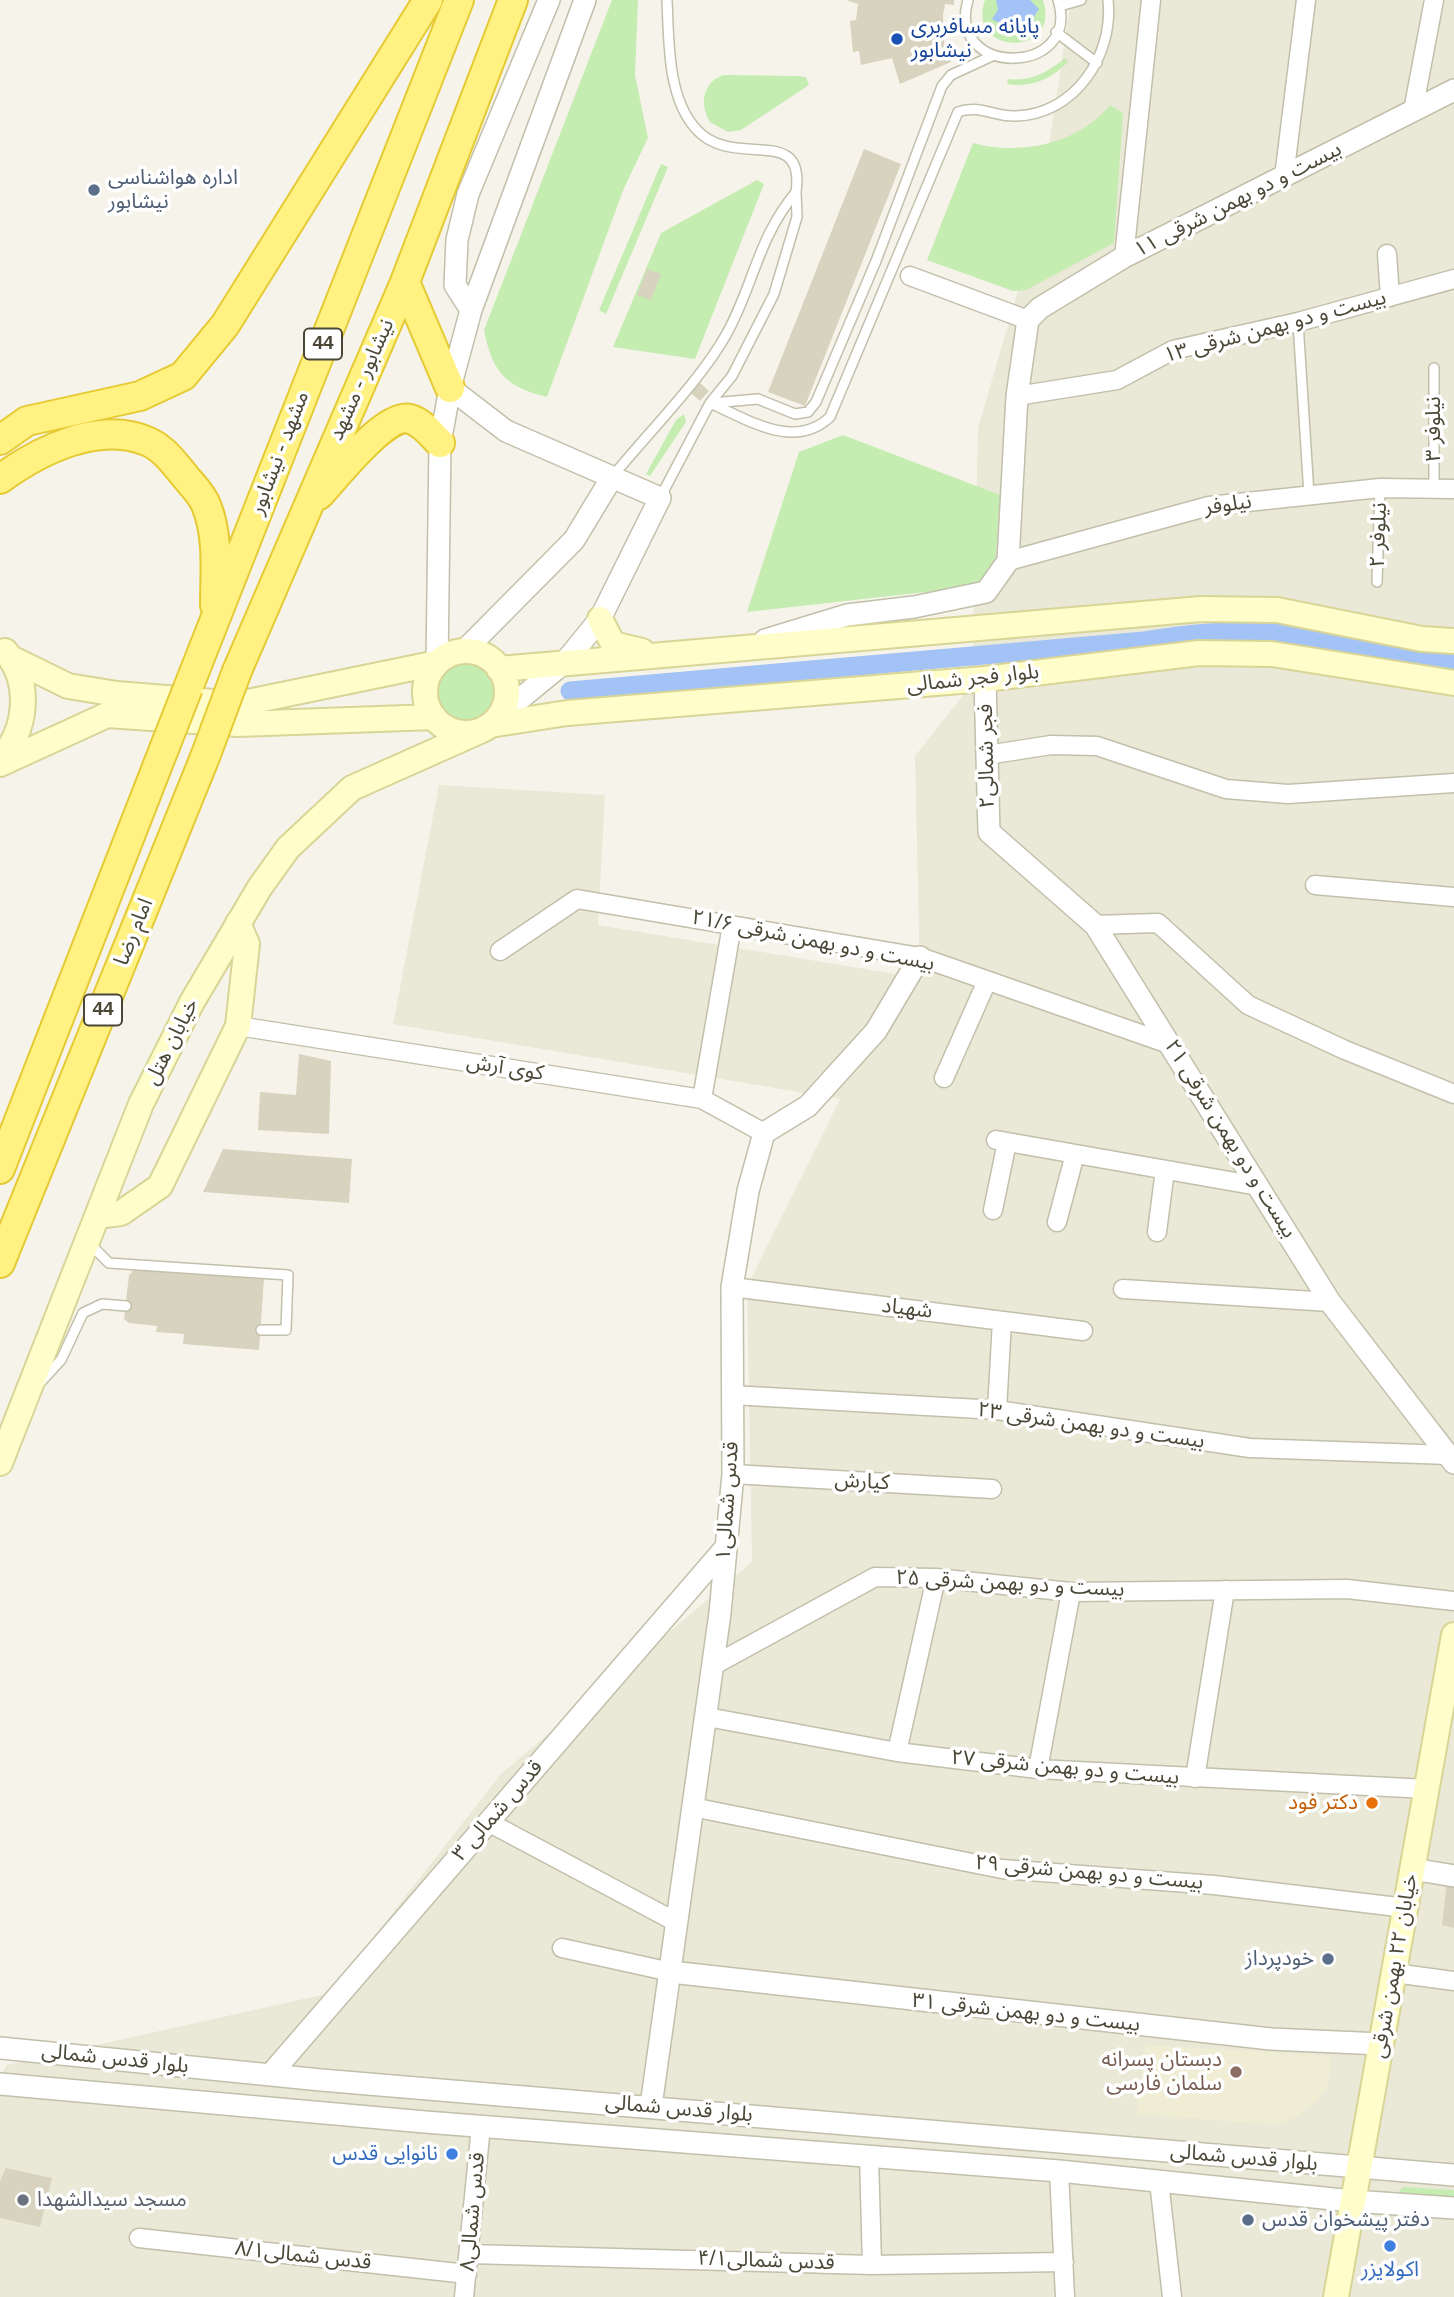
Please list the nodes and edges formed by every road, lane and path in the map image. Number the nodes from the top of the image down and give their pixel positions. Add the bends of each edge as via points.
1 (428, 0) edge
2 (459, 0) edge
3 (513, 0) edge
4 (533, 0) edge
5 (549, 0) edge
6 (585, 0) edge
7 (667, 0) edge
8 (968, 0) edge
9 (1081, 0) edge
10 (1108, 0) edge
11 (1151, 0) edge
12 (1306, 0) edge
13 (1434, 0) edge
14 (1059, 3) edge
15 (1056, 32) junction
16 (992, 56) junction
17 (1097, 63) junction
18 (486, 73) junction
19 (1454, 90) edge
20 (1413, 111) junction
21 (1284, 177) junction
22 (796, 192) junction
23 (1387, 254) dead end
24 (1124, 257) junction
25 (910, 276) dead end
26 (1454, 279) edge
27 (405, 282) junction
28 (1390, 297) junction
29 (471, 310) junction
30 (1028, 320) junction
31 (1298, 322) junction
32 (1434, 368) dead end
33 (450, 388) junction
34 (1017, 396) junction
35 (710, 403) junction
36 (0, 440) edge
37 (440, 443) junction
38 (0, 479) edge
39 (611, 479) junction
40 (1380, 488) junction
41 (1434, 489) junction
42 (1454, 489) edge
43 (1310, 495) junction
44 (660, 498) junction
45 (306, 509) junction
46 (1008, 561) junction
47 (1377, 582) dead end
48 (216, 617) junction
49 (600, 619) junction
50 (1454, 641) edge
51 (744, 647) junction
52 (6, 652) edge
53 (464, 652) junction
54 (659, 655) junction
55 (565, 662) junction
56 (437, 663) junction
57 (499, 669) junction
58 (985, 679) junction
59 (1454, 682) edge
60 (434, 717) junction
61 (489, 725) junction
62 (164, 749) joint
63 (987, 755) junction
64 (205, 757) joint
65 (0, 759) edge
66 (0, 764) edge
67 (1454, 783) edge
68 (989, 832) joint
69 (1315, 885) dead end
70 (1454, 897) edge
71 (239, 923) junction
72 (732, 925) junction
73 (1095, 925) junction
74 (500, 951) dead end
75 (920, 957) junction
76 (988, 981) junction
77 (238, 1026) junction
78 (1172, 1045) junction
79 (944, 1078) dead end
80 (1454, 1094) edge
81 (702, 1099) junction
82 (764, 1133) junction
83 (1075, 1154) junction
84 (0, 1169) edge
85 (1165, 1170) junction
86 (1258, 1186) junction
87 (993, 1210) dead end
88 (1057, 1222) dead end
89 (93, 1226) junction
90 (1157, 1232) dead end
91 (0, 1264) edge
92 (732, 1287) junction
93 (1123, 1289) dead end
94 (1330, 1302) junction
95 (126, 1306) dead end
96 (1002, 1321) junction
97 (261, 1330) dead end
98 (1083, 1331) dead end
99 (28, 1392) junction
100 (732, 1395) junction
101 (997, 1410) junction
102 (1451, 1459) edge
103 (0, 1463) edge
104 (733, 1474) junction
105 (992, 1489) dead end
106 (726, 1547) junction
107 (936, 1577) junction
108 (1225, 1590) junction
109 (1071, 1592) junction
110 (1454, 1601) edge
111 (1454, 1635) edge
112 (714, 1665) junction
113 (707, 1717) junction
114 (897, 1752) junction
115 (1038, 1769) junction
116 (1195, 1778) junction
117 (1427, 1789) junction
118 (692, 1807) junction
119 (488, 1822) junction
120 (1412, 1869) junction
121 (1454, 1876) edge
122 (1405, 1908) junction
123 (676, 1922) junction
124 (562, 1948) dead end
125 (671, 1972) junction
126 (1394, 1973) junction
127 (1454, 1981) edge
128 (1381, 2044) junction
129 (0, 2048) edge
130 (270, 2075) junction
131 (0, 2084) edge
132 (428, 2089) junction
133 (652, 2106) junction
134 (425, 2122) junction
135 (838, 2122) junction
136 (481, 2126) junction
137 (835, 2153) junction
138 (869, 2156) junction
139 (1359, 2168) junction
140 (1059, 2171) junction
141 (1454, 2175) edge
142 (1159, 2181) junction
143 (1353, 2202) junction
144 (1454, 2208) edge
145 (139, 2238) dead end
146 (469, 2254) junction
147 (1064, 2262) junction
148 (872, 2265) junction
149 (467, 2274) junction
150 (464, 2297) edge
151 (1065, 2297) edge
152 (1172, 2297) edge
153 (1336, 2297) edge

1 - 36 highway via 225,325 183,376 140,396 27,421
2 - 48 highway, مشهد - نیشابور / 44
3 - 18 highway, نیشابور - مشهد / 44
4 - 18 highway
5 - 29 street via 468,194 457,240 455,285
6 - 29 street
7 - 22 lane via 676,86 696,130 732,149 780,150 792,158 799,177
8 - 16 lane via 966,21 971,35
9 - 14 lane
10 - 17 lane via 1109,31
11 - 24 street
12 - 21 street
13 - 20 street
14 - 15 lane
15 - 16 lane via 1037,54 1014,60
15 - 17 lane
16 - 35 lane via 951,75 942,86 817,402 808,412 795,414 758,400
17 - 35 lane via 1062,102 1031,115 1012,117 968,108 958,112 840,398 820,427 776,431
18 - 27 highway, نیشابور - مشهد / 44
19 - 20 street, بیست و دو بهمن شرقی ۱۱
20 - 21 street, بیست و دو بهمن شرقی ۱۱
21 - 24 street, بیست و دو بهمن شرقی ۱۱
22 - 35 lane via 797,217 774,294 733,376
22 - 39 lane via 777,215 726,334 708,362
23 - 28 street
24 - 30 street, بیست و دو بهمن شرقی ۱۱
25 - 30 street
26 - 28 street, بیست و دو بهمن شرقی ۱۳
27 - 33 highway
27 - 45 highway, نیشابور - مشهد / 44
28 - 31 street, بیست و دو بهمن شرقی ۱۳
29 - 33 street
30 - 34 street
31 - 34 street, بیست و دو بهمن شرقی ۱۳ via 1172,350 1117,380
31 - 43 lane
32 - 41 lane, نیلوفر ۳
33 - 37 street
33 - 39 street via 506,431
34 - 46 street
35 - 44 lane
37 - 45 highway via 411,419 399,418 384,426
37 - 56 street
38 - 48 highway via 20,464 70,441 117,435 149,442 169,457 206,502 214,533
39 - 44 street
39 - 53 street via 574,540
40 - 41 street, نیلوفر
40 - 43 street, نیلوفر
40 - 47 lane, نیلوفر ۲
41 - 42 street, نیلوفر
43 - 46 street, نیلوفر via 1209,506
44 - 49 street
45 - 64 highway, نیشابور - مشهد / 44, bridge
46 - 51 street via 986,592 847,615
48 - 62 highway, مشهد - نیشابور / 44, bridge
49 - 54 main road via 613,644
49 - 55 street
50 - 51 main road via 1422,639 1277,610 1201,609
51 - 54 main road
52 - 56 main road via 68,686 238,704
52 - 65 main road via 22,687 23,718 11,747
53 - 56 main road
53 - 57 main road via 478,653
54 - 55 main road
55 - 57 main road
55 - 61 street
56 - 60 main road via 426,684
57 - 61 main road via 507,695
58 - 59 main road, بلوار فجر شمالی via 1199,653 1272,654
58 - 61 main road, بلوار فجر شمالی via 567,713
58 - 63 street, فجر شمالی۲
60 - 61 main road via 455,731
60 - 66 main road via 238,724 107,715
61 - 71 main road, خیابان هتل via 352,788 288,848
62 - 84 highway, امام رضا / 44
63 - 67 street via 1051,745 1097,746 1226,789 1288,794
63 - 68 street, فجر شمالی۲
64 - 91 highway, امام رضا / 44
68 - 73 street, بیست و دو بهمن شرقی ۲۱
69 - 70 street
71 - 77 main road via 247,944
71 - 89 main road, خیابان هتل via 192,1002 141,1104
72 - 74 street, بیست و دو بهمن شرقی ۲۱/۶ via 577,899
72 - 75 street, بیست و دو بهمن شرقی ۲۱/۶
72 - 81 street
73 - 78 street, بیست و دو بهمن شرقی ۲۱
73 - 80 street via 1158,923 1248,1005
75 - 76 street, بیست و دو بهمن شرقی ۲۱/۶
75 - 82 street via 876,1031 808,1106
76 - 78 street, بیست و دو بهمن شرقی ۲۱/۶
76 - 79 street
77 - 81 street, کوی آرش
77 - 89 main road via 160,1186
78 - 86 street, بیست و دو بهمن شرقی ۲۱
81 - 82 street, کوی آرش
82 - 92 street, قدس شمالی۱ via 748,1191
83 - 85 street
83 - 87 street via 1002,1141
83 - 88 street
85 - 86 street
85 - 90 street
86 - 94 street, بیست و دو بهمن شرقی ۲۱
89 - 97 lane via 96,1254 109,1263 288,1275 286,1330
89 - 99 main road, خیابان هتل
92 - 96 street, شهیاد
92 - 100 street, قدس شمالی۱
93 - 94 street
94 - 102 street, بیست و دو بهمن شرقی ۲۱
95 - 99 lane via 102,1304 83,1313 61,1360
96 - 98 street, شهیاد
96 - 101 street
99 - 103 main road, خیابان هتل
100 - 101 street, بیست و دو بهمن شرقی ۲۳
100 - 104 street, قدس شمالی۱
101 - 102 street, بیست و دو بهمن شرقی ۲۳ via 1250,1448
104 - 105 street, کیارش
104 - 106 street, قدس شمالی۱
106 - 112 street, قدس شمالی۱
106 - 119 street, قدس شمالی ۳
107 - 109 street, بیست و دو بهمن شرقی ۲۵
107 - 112 street, بیست و دو بهمن شرقی ۲۵ via 874,1577
107 - 114 street
108 - 109 street, بیست و دو بهمن شرقی ۲۵
108 - 110 street, بیست و دو بهمن شرقی ۲۵ via 1348,1589
108 - 116 street
109 - 115 street
111 - 117 main road, خیابان ۲۲ بهمن شرقی
112 - 113 street, قدس شمالی۱
113 - 114 street, بیست و دو بهمن شرقی ۲۷
113 - 118 street, قدس شمالی۱
114 - 115 street, بیست و دو بهمن شرقی ۲۷
115 - 116 street, بیست و دو بهمن شرقی ۲۷
116 - 117 street, بیست و دو بهمن شرقی ۲۷
117 - 120 main road, خیابان ۲۲ بهمن شرقی
118 - 122 street, بیست و دو بهمن شرقی ۲۹ via 1002,1869 1214,1885
118 - 123 street, قدس شمالی۱
119 - 123 street
119 - 130 street, قدس شمالی ۳
120 - 121 street
120 - 122 main road, خیابان ۲۲ بهمن شرقی
122 - 126 main road, خیابان ۲۲ بهمن شرقی
123 - 125 street, قدس شمالی۱
124 - 125 street
125 - 128 street, بیست و دو بهمن شرقی ۳۱ via 1257,2038
125 - 133 street, قدس شمالی۱
126 - 127 street
126 - 128 main road, خیابان ۲۲ بهمن شرقی
128 - 139 main road, خیابان ۲۲ بهمن شرقی
129 - 130 street, بلوار قدس شمالی
130 - 132 street, بلوار قدس شمالی
131 - 134 street, بلوار قدس شمالی
132 - 133 street, بلوار قدس شمالی
132 - 134 street
133 - 135 street, بلوار قدس شمالی
134 - 136 street, بلوار قدس شمالی
135 - 137 street
135 - 139 street, بلوار قدس شمالی
136 - 137 street, بلوار قدس شمالی
136 - 146 street, قدس شمالی۸
137 - 138 street, بلوار قدس شمالی
138 - 140 street, بلوار قدس شمالی
138 - 148 street
139 - 141 street, بلوار قدس شمالی
139 - 143 main road, خیابان ۲۲ بهمن شرقی
140 - 142 street, بلوار قدس شمالی
140 - 147 street
142 - 143 street, بلوار قدس شمالی
142 - 152 street
143 - 144 street, بلوار قدس شمالی
143 - 153 main road, خیابان ۲۲ بهمن شرقی
145 - 149 street, قدس شمالی۸/۱
146 - 148 street, قدس شمالی۴/۱
146 - 149 street, قدس شمالی۸
147 - 148 street, قدس شمالی۴/۱
147 - 151 street
149 - 150 street, قدس شمالی۸

